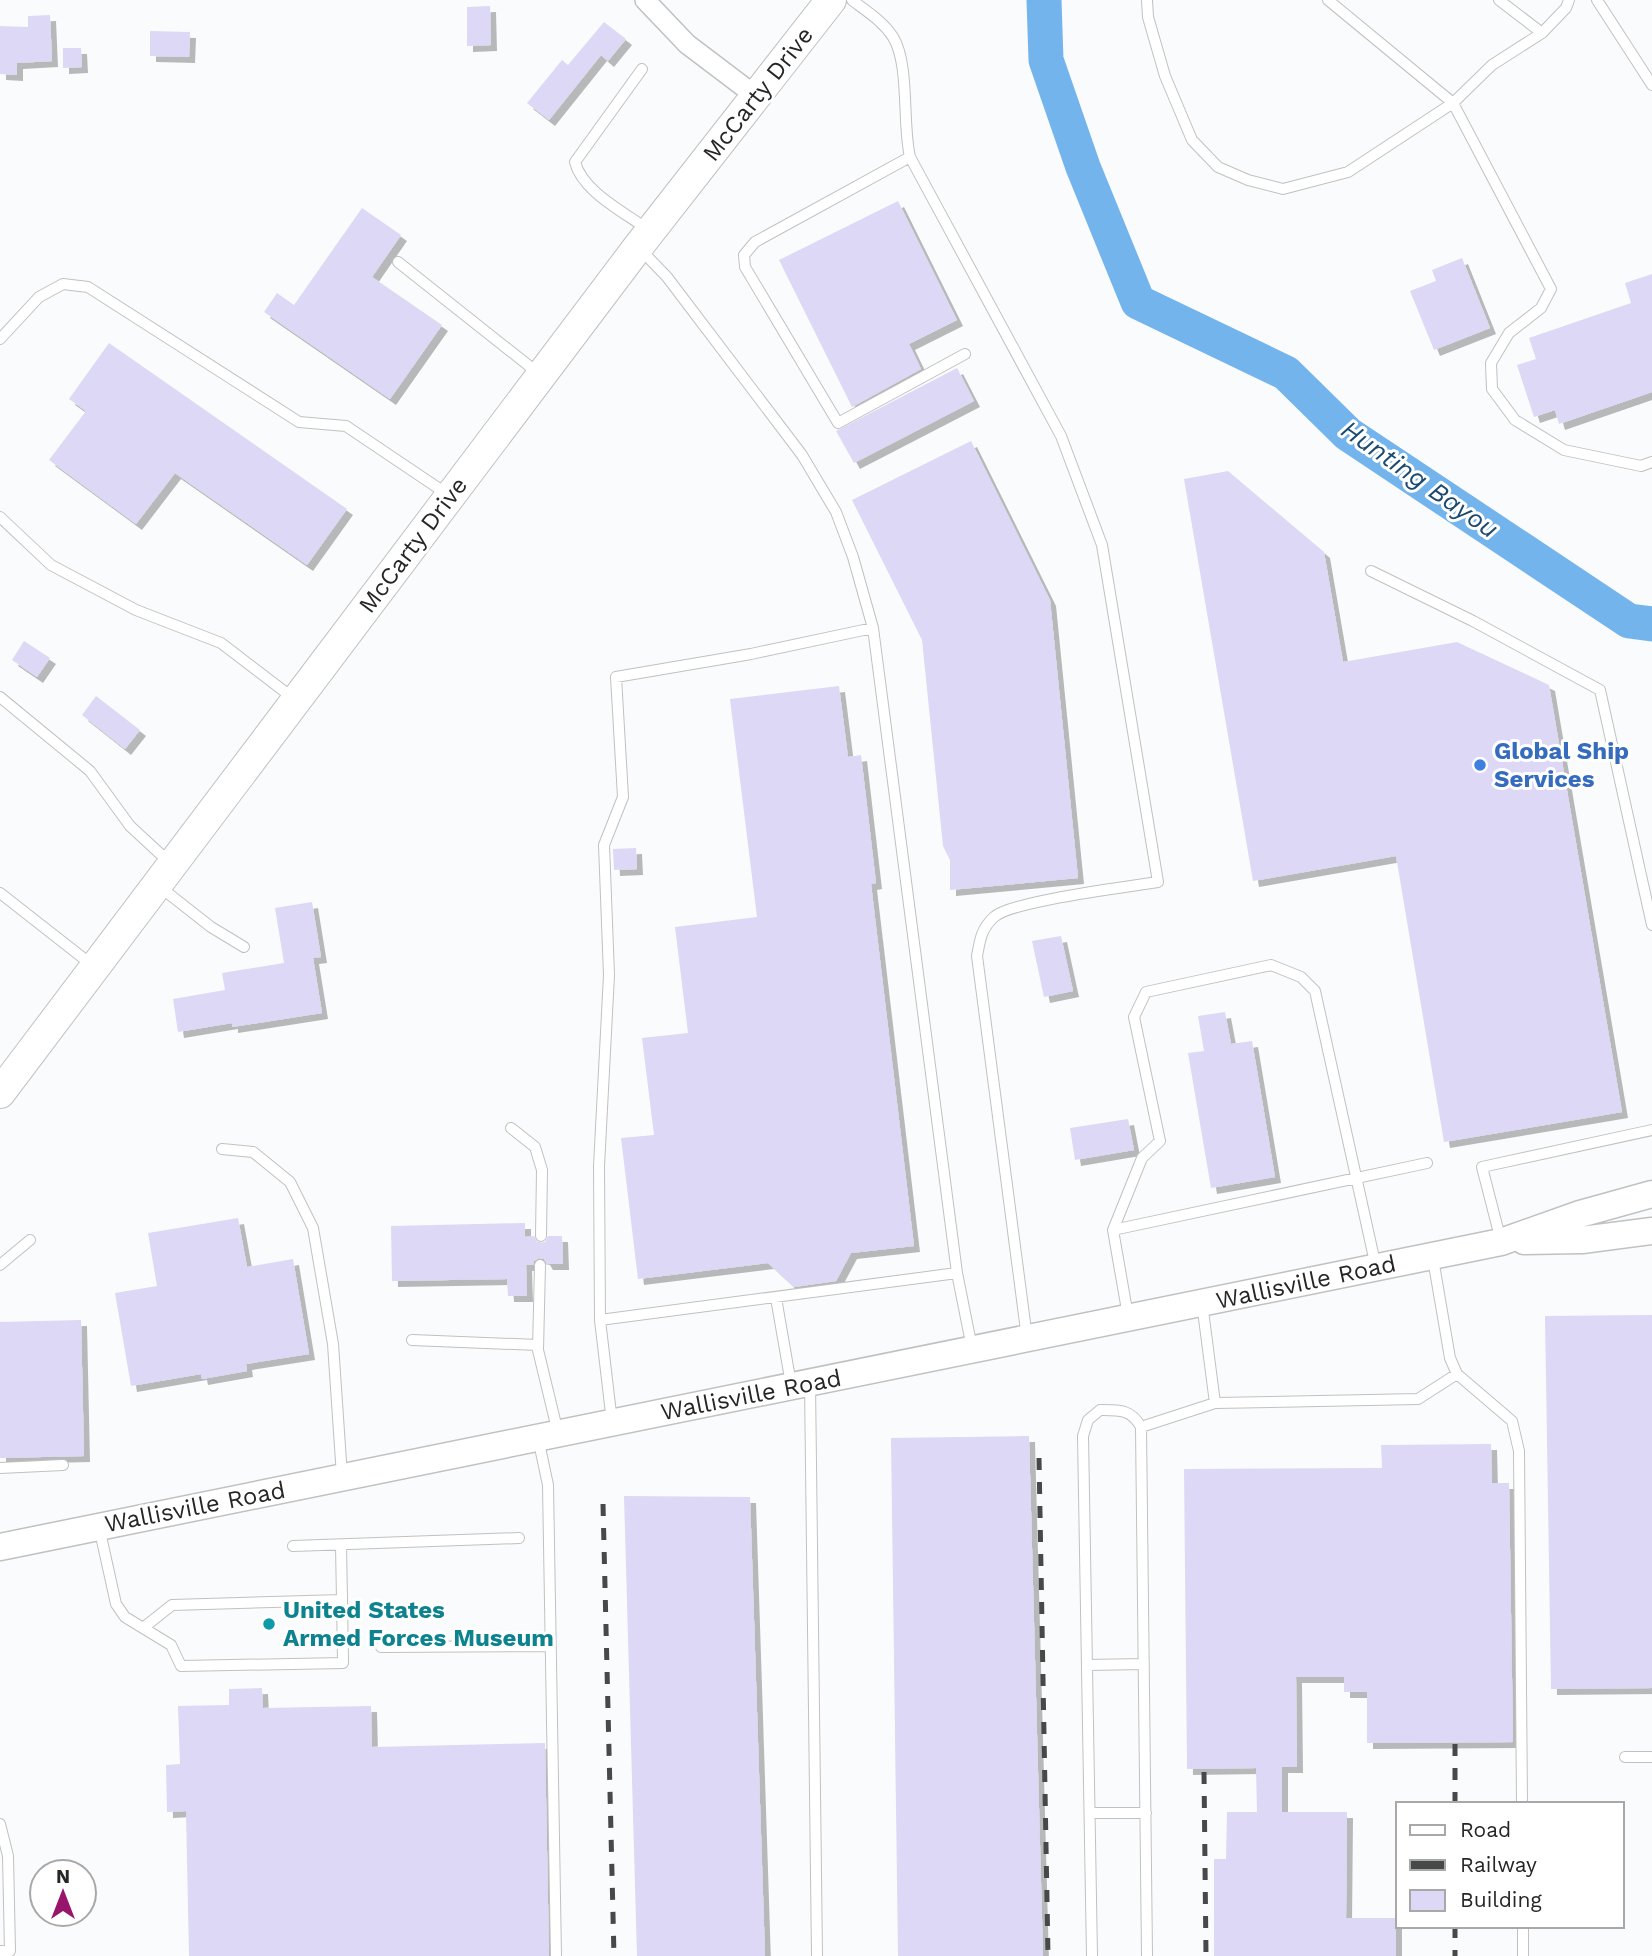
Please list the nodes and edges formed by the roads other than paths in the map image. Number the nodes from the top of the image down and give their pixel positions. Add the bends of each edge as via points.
1 (645, 0) edge
2 (831, 0) edge
3 (852, 0) edge
4 (1147, 0) edge
5 (1328, 0) edge
6 (1499, 0) edge
7 (1569, 0) edge
8 (1597, 0) edge
9 (1542, 33) junction
10 (642, 69) dead end
11 (1652, 85) edge
12 (757, 97) junction
13 (1453, 103) junction
14 (910, 157) junction
15 (645, 239) junction
16 (398, 262) dead end
17 (0, 339) edge
18 (965, 354) dead end
19 (541, 376) junction
20 (1652, 462) edge
21 (450, 496) junction
22 (0, 517) edge
23 (1371, 570) dead end
24 (873, 628) junction
25 (0, 697) edge
26 (296, 701) junction
27 (165, 875) junction
28 (0, 893) edge
29 (1651, 920) edge
30 (244, 947) dead end
31 (95, 968) junction
32 (0, 1093) edge
33 (510, 1128) dead end
34 (1652, 1130) edge
35 (222, 1149) dead end
36 (1427, 1163) dead end
37 (1356, 1179) junction
38 (1652, 1194) edge
39 (1113, 1230) junction
40 (1652, 1231) edge
41 (541, 1236) dead end
42 (30, 1240) dead end
43 (1501, 1242) junction
44 (1433, 1256) junction
45 (0, 1265) edge
46 (540, 1265) dead end
47 (1376, 1268) junction
48 (957, 1273) junction
49 (776, 1298) junction
50 (1202, 1303) junction
51 (1129, 1318) junction
52 (600, 1320) junction
53 (1027, 1339) junction
54 (412, 1340) dead end
55 (538, 1345) junction
56 (972, 1350) junction
57 (1457, 1374) junction
58 (801, 1384) junction
59 (1215, 1403) junction
60 (612, 1422) junction
61 (1141, 1427) junction
62 (548, 1436) junction
63 (63, 1465) dead end
64 (0, 1468) edge
65 (342, 1477) junction
66 (99, 1526) junction
67 (519, 1538) dead end
68 (341, 1545) junction
69 (0, 1546) edge
70 (293, 1546) dead end
71 (342, 1600) junction
72 (143, 1628) junction
73 (550, 1646) junction
74 (381, 1647) dead end
75 (1144, 1664) junction
76 (1087, 1665) junction
77 (1625, 1757) dead end
78 (1652, 1757) edge
79 (1522, 1802) edge
80 (1090, 1813) junction
81 (1146, 1813) junction
82 (0, 1824) edge
83 (1523, 1928) edge
84 (0, 1951) edge
85 (556, 1956) edge
86 (817, 1956) edge
87 (1092, 1956) edge
88 (1147, 1956) edge
89 (1523, 1956) edge

1 - 12 street via 687,44
2 - 12 main road, McCarty Drive
3 - 14 lane via 894,39 900,56
4 - 13 lane via 1165,76 1192,140 1218,167 1248,180 1283,189 1348,172
5 - 13 lane
6 - 9 lane
7 - 9 lane
8 - 11 lane
9 - 13 lane via 1492,65
10 - 15 lane via 575,162 578,174
12 - 15 main road, McCarty Drive
13 - 20 lane via 1551,289 1541,308 1509,333 1491,363 1492,389 1515,420 1564,450 1641,466
14 - 18 lane via 754,242 744,255 745,267 838,423
14 - 53 lane via 1060,436 1102,545 1158,881 1018,906 996,915 983,929 977,956
15 - 19 main road, McCarty Drive
15 - 24 lane via 667,277 802,455 836,512
16 - 19 lane
17 - 21 lane via 39,297 63,284 88,287 299,422 346,426
19 - 21 main road, McCarty Drive
21 - 26 main road, McCarty Drive
22 - 26 lane via 51,565 136,610 221,643
23 - 29 lane via 1600,690
24 - 48 lane
24 - 52 lane via 616,677 624,797 604,845 608,975 599,1166
25 - 27 lane via 90,771
26 - 27 main road, McCarty Drive
27 - 30 lane via 211,927
27 - 31 main road, McCarty Drive
28 - 31 lane
31 - 32 main road, McCarty Drive
33 - 41 lane via 535,1147 542,1170
34 - 43 lane via 1482,1167
35 - 65 lane via 253,1152 290,1182 313,1228 333,1344
36 - 37 lane
37 - 39 lane
37 - 39 lane via 1315,990 1301,977 1271,965 1146,992 1133,1017 1160,1141 1142,1158
37 - 47 lane
38 - 43 main road, Wallisville Road
39 - 51 lane
40 - 43 main road, Wallisville Road via 1582,1240
42 - 45 lane
43 - 44 main road, Wallisville Road
44 - 47 main road, Wallisville Road
44 - 57 lane via 1450,1358
46 - 55 lane
47 - 50 main road, Wallisville Road
48 - 49 lane
48 - 56 lane
49 - 52 lane
49 - 58 lane
50 - 51 main road, Wallisville Road
50 - 59 lane
51 - 53 main road, Wallisville Road
52 - 60 lane
53 - 56 main road, Wallisville Road
54 - 55 lane
55 - 62 lane
56 - 58 main road, Wallisville Road
57 - 59 lane via 1418,1399
57 - 79 lane via 1512,1422 1519,1451
58 - 60 main road, Wallisville Road
58 - 86 lane
59 - 61 lane
60 - 62 main road, Wallisville Road
61 - 75 lane
61 - 76 lane via 1135,1416 1100,1410 1088,1420 1083,1436
62 - 65 main road, Wallisville Road
62 - 73 lane
63 - 64 lane
65 - 66 main road, Wallisville Road
66 - 69 main road, Wallisville Road
66 - 72 lane via 116,1604 125,1617
67 - 68 lane
68 - 70 lane
68 - 71 lane
71 - 72 lane via 172,1605
71 - 72 lane via 343,1663 181,1666 172,1645
73 - 74 lane
73 - 85 lane
75 - 76 lane
75 - 81 lane
76 - 80 lane
77 - 78 lane
80 - 81 lane
80 - 87 lane
81 - 88 lane
82 - 84 lane via 8,1856 10,1951
83 - 89 lane

